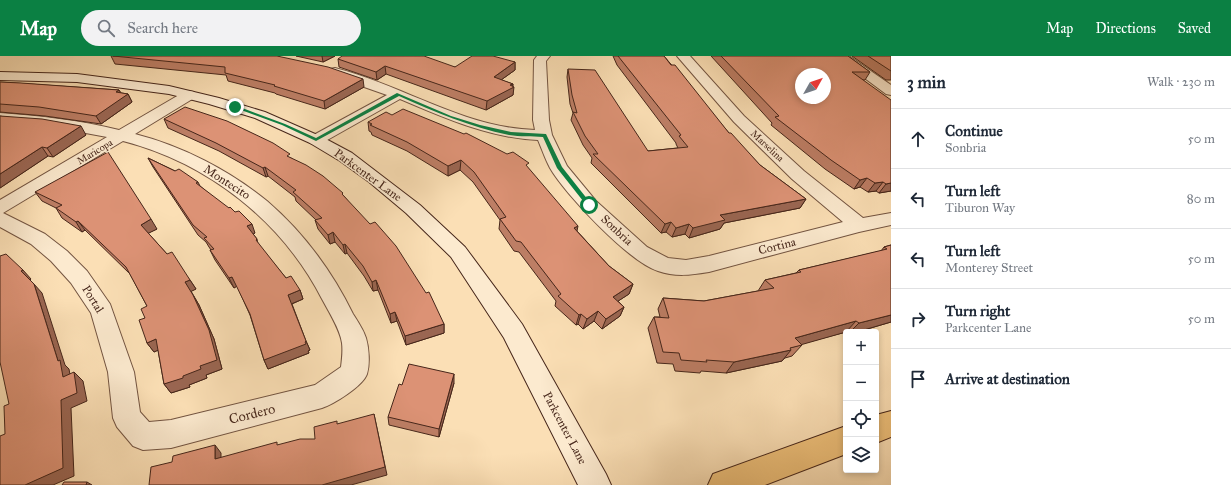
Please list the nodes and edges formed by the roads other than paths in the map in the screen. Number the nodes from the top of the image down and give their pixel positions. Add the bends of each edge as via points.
1 (544, 56) edge
2 (683, 56) edge
3 (840, 56) edge
4 (341, 59) edge
5 (0, 76) edge
6 (891, 91) edge
7 (399, 94) junction
8 (189, 95) junction
9 (0, 118) edge
10 (123, 135) junction
11 (544, 135) junction
12 (316, 140) junction
13 (0, 208) edge
14 (0, 219) edge
15 (891, 219) edge
16 (859, 225) junction
17 (663, 265) joint
18 (354, 373) joint
19 (891, 424) edge
20 (879, 428) edge
21 (143, 436) joint
22 (843, 441) edge
23 (595, 485) edge
24 (724, 485) edge

1 - 11 street, Sonbria via 540,60 541,120
2 - 16 street, Marselina via 739,119 798,175
3 - 6 street
4 - 7 street via 324,69
5 - 8 street, Parkcenter Lane via 77,78
7 - 11 street via 479,126 511,134
7 - 12 street
8 - 10 street, Maricopa
8 - 12 street, Parkcenter Lane via 260,115
9 - 10 street, Montecito via 57,122
10 - 13 street, Maricopa
10 - 18 street, Montecito via 193,160 230,183 273,217 308,254 332,294 354,340
11 - 17 street, Sonbria via 559,168 589,205 640,252
12 - 23 street, Parkcenter Lane via 376,178 458,252 513,331
14 - 21 street, Portal via 38,239 59,256 79,278 102,311 121,372 128,418
15 - 16 street, Cortina
16 - 17 street, Cortina via 709,264 686,268
18 - 21 street, Cordero via 322,396 171,434
19 - 20 main road
22 - 24 main road

